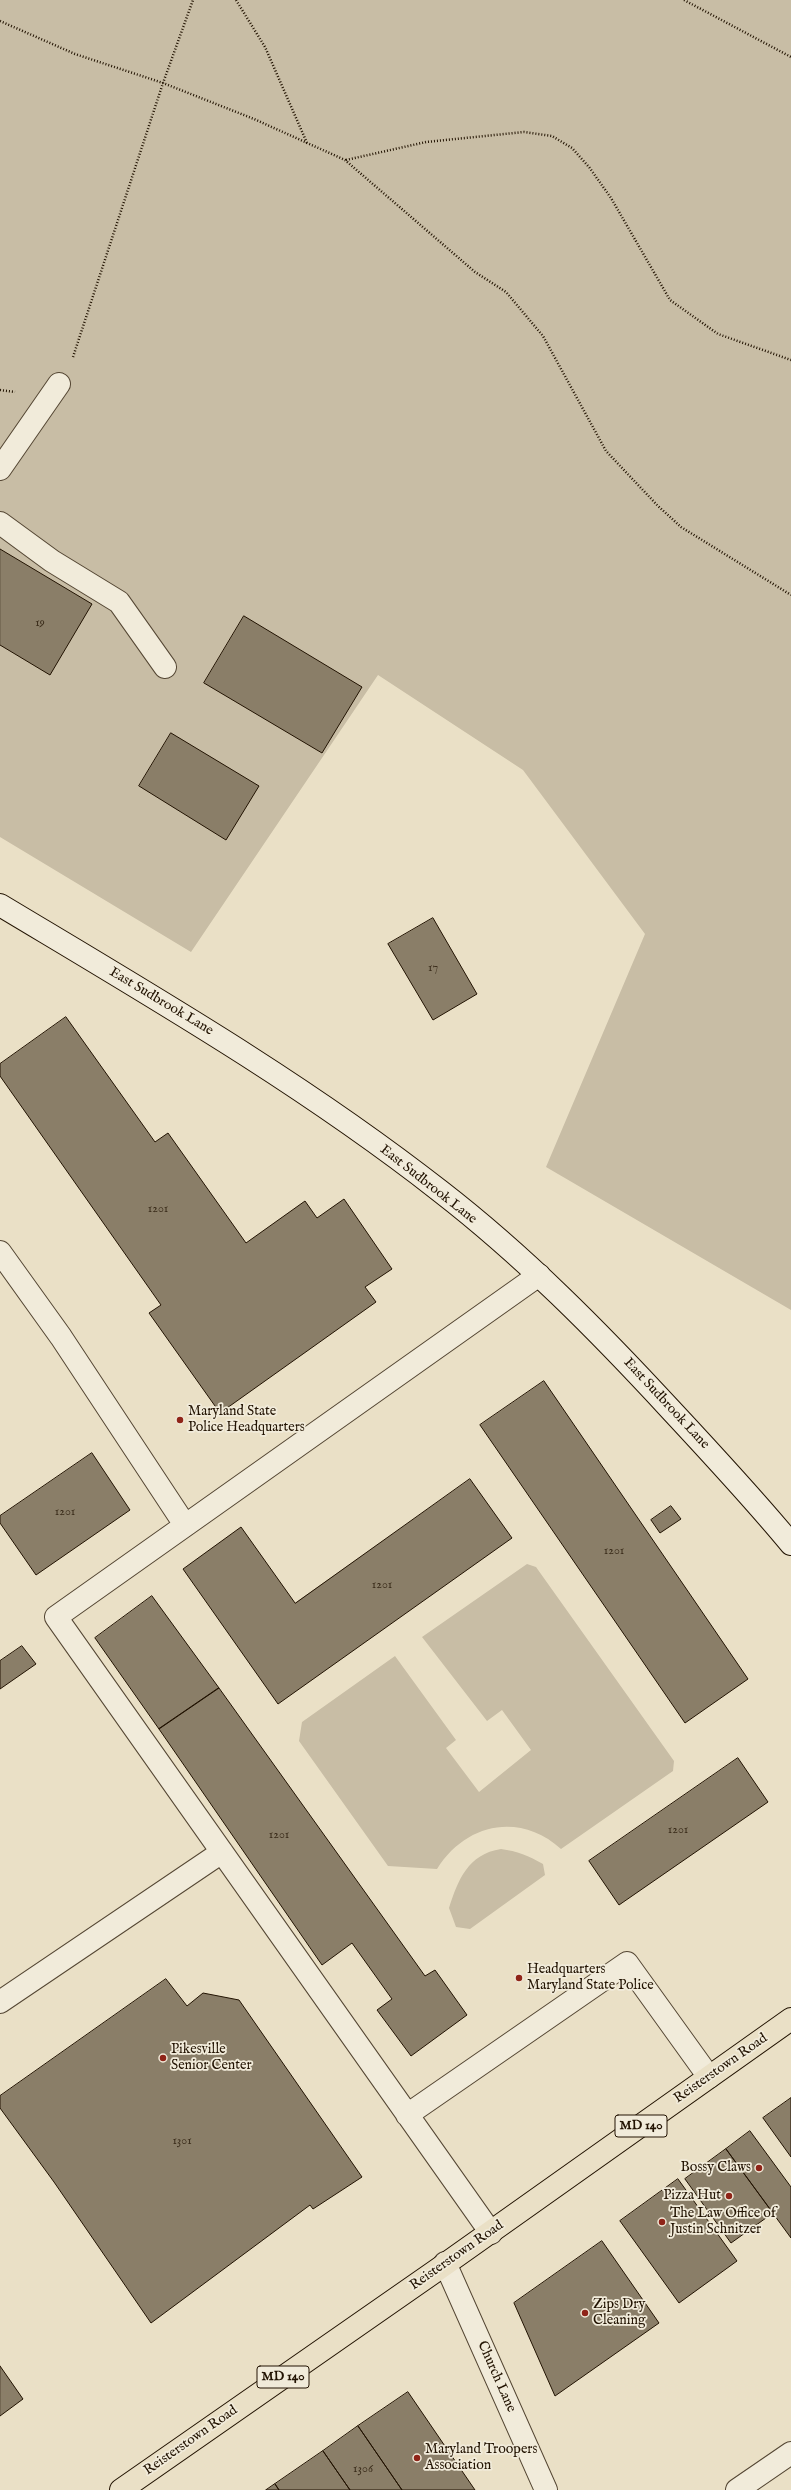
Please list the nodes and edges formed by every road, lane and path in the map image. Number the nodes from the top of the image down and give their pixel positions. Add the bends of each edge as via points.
1 (193, 0) edge
2 (236, 0) edge
3 (684, 0) edge
4 (0, 21) edge
5 (791, 57) edge
6 (163, 83) junction
7 (307, 143) junction
8 (345, 160) junction
9 (791, 360) edge
10 (58, 384) joint
11 (0, 469) edge
12 (0, 523) edge
13 (791, 595) edge
14 (165, 667) dead end
15 (0, 905) edge
16 (0, 1252) edge
17 (539, 1275) junction
18 (185, 1525) junction
19 (791, 1544) edge
20 (222, 1852) junction
21 (0, 2002) edge
22 (791, 2019) edge
23 (709, 2077) junction
24 (407, 2115) junction
25 (490, 2233) junction
26 (445, 2264) junction
27 (791, 2453) edge
28 (121, 2490) edge
29 (546, 2490) edge
30 (737, 2490) edge

1 - 6 path
2 - 7 path via 265,47
3 - 5 path
4 - 6 path via 75,54
6 - 7 path
6 - 10 path via 77,349
7 - 8 path
8 - 9 path via 426,142 524,132 552,136 572,148 589,167 670,300 718,334
8 - 13 path via 475,272 506,292 543,336 580,408 606,451 658,506 681,527
10 - 11 street
12 - 14 street via 52,561 119,602
15 - 17 street, East Sudbrook Lane via 208,1030 313,1098 440,1191
16 - 18 street via 61,1338
17 - 18 street
17 - 19 street, East Sudbrook Lane via 604,1338 758,1504
18 - 20 street via 56,1617
20 - 21 street
20 - 24 street
22 - 23 main road, Reisterstown Road / MD 140
23 - 24 street via 627,1963
23 - 25 main road, Reisterstown Road / MD 140
24 - 25 street
25 - 26 main road, Reisterstown Road / MD 140
26 - 28 main road, Reisterstown Road / MD 140
26 - 29 street, Church Lane
27 - 30 street

